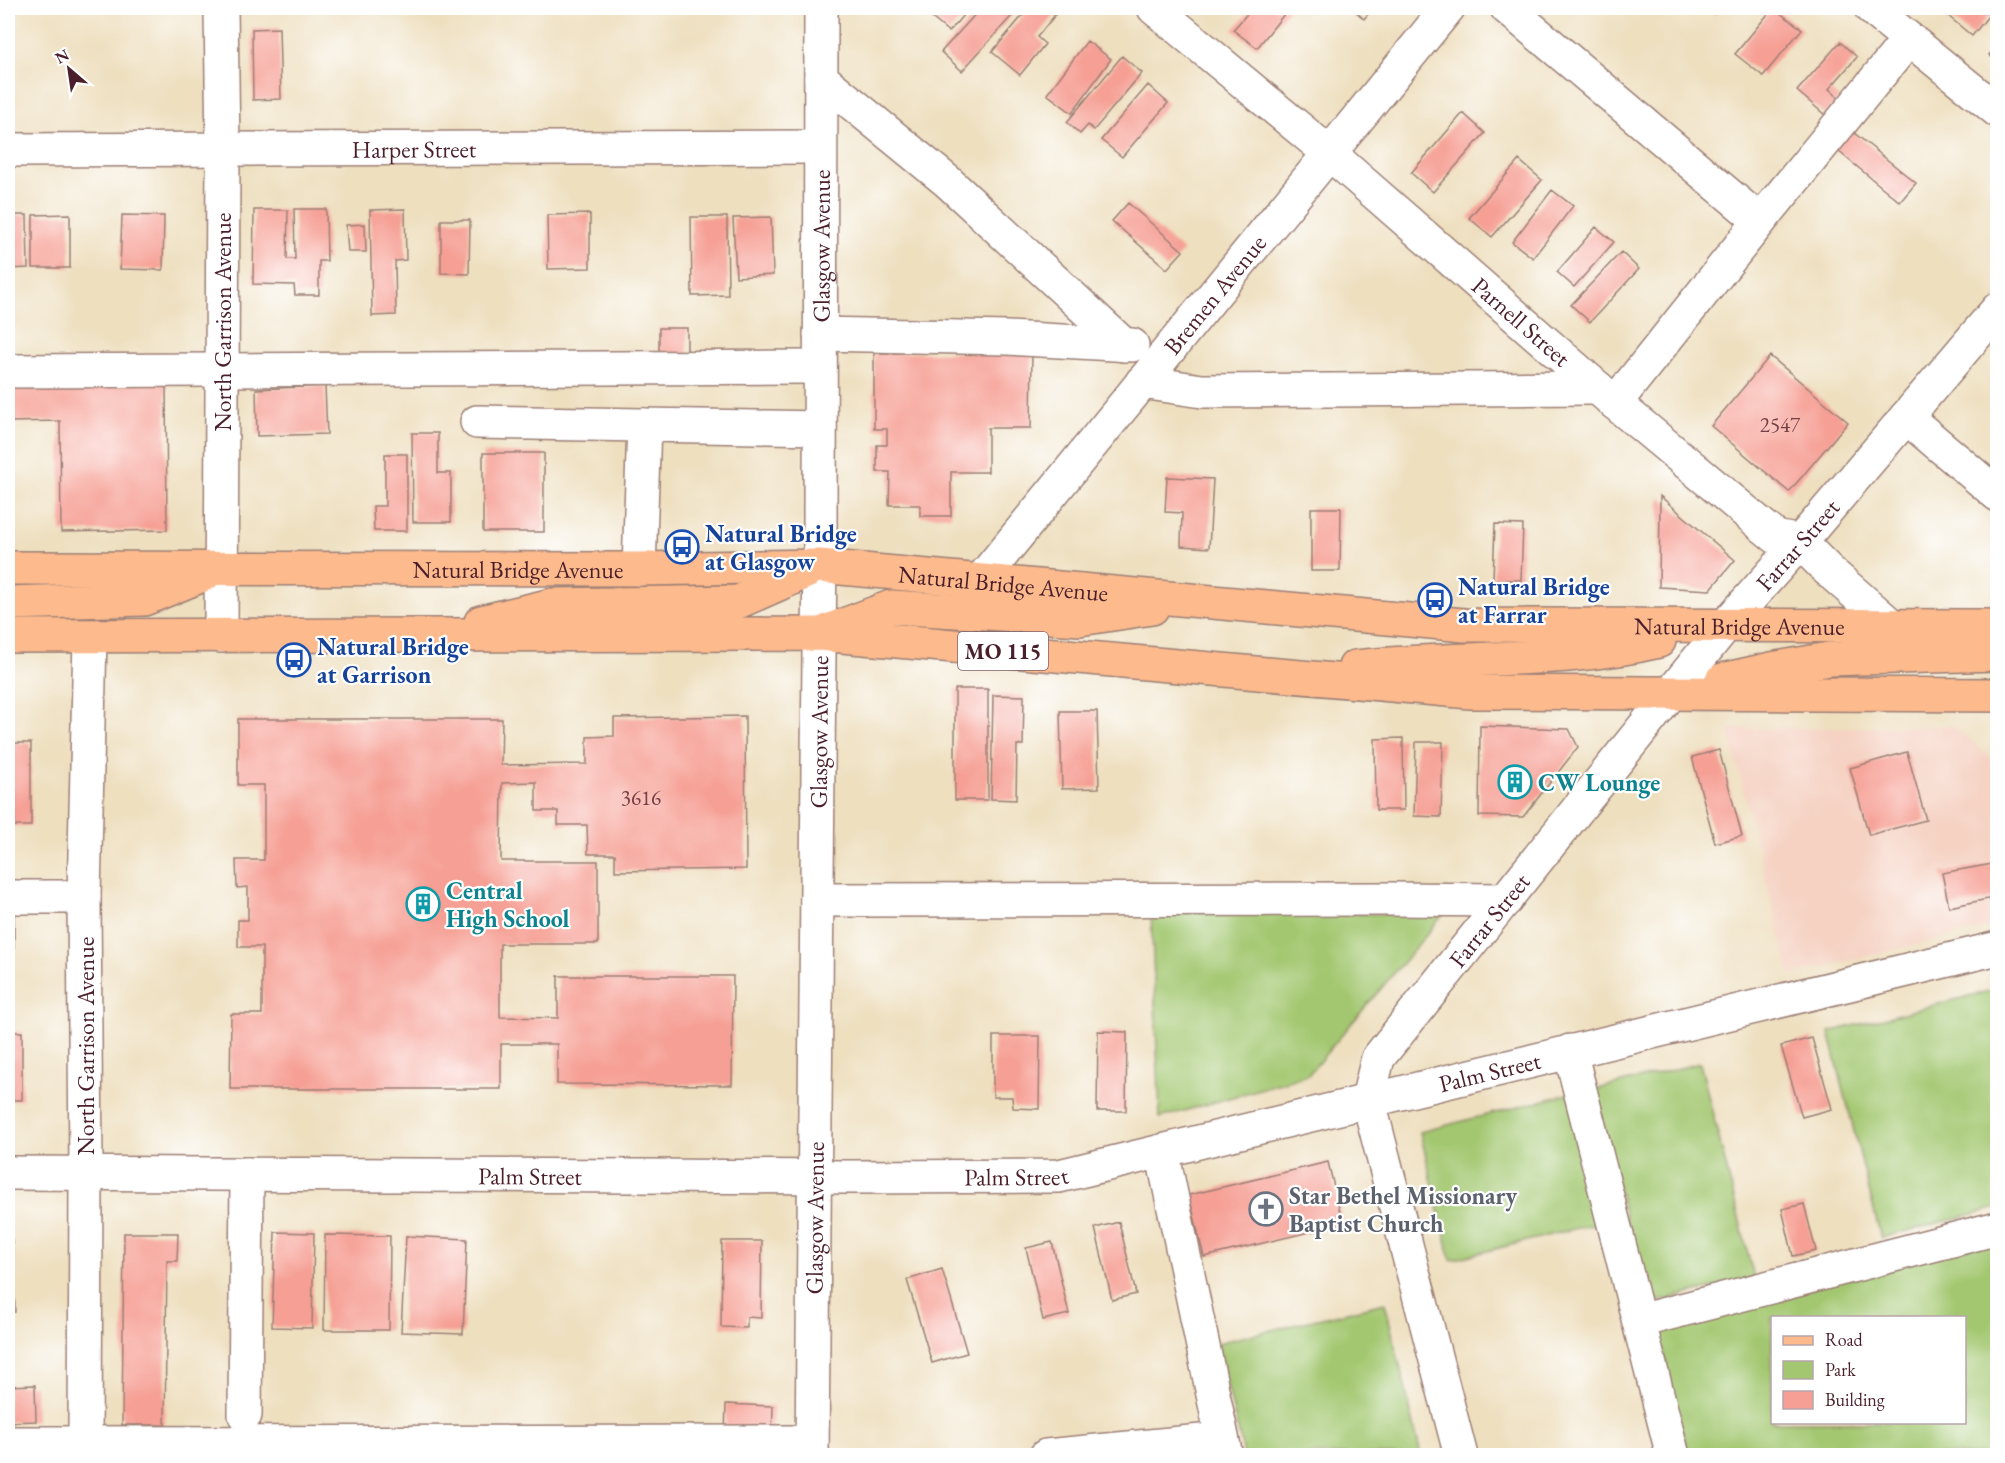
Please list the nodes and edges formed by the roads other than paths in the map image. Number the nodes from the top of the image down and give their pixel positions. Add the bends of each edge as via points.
1 (220, 8) edge
2 (821, 8) edge
3 (1154, 8) edge
4 (1448, 8) edge
5 (1507, 8) edge
6 (1871, 8) edge
7 (1910, 39) junction
8 (821, 78) junction
9 (1998, 111) edge
10 (820, 147) junction
11 (223, 149) junction
12 (8, 150) edge
13 (1329, 153) junction
14 (1761, 221) junction
15 (1998, 309) edge
16 (820, 334) junction
17 (1124, 345) junction
18 (1170, 348) junction
19 (820, 368) junction
20 (221, 370) junction
21 (8, 371) edge
22 (1142, 382) junction
23 (1606, 395) junction
24 (1906, 417) junction
25 (477, 422) dead end
26 (644, 425) junction
27 (820, 429) junction
28 (1998, 495) edge
29 (1800, 542) junction
30 (819, 566) junction
31 (8, 568) edge
32 (221, 568) junction
33 (639, 569) junction
34 (981, 580) junction
35 (1205, 601) junction
36 (8, 603) edge
37 (1725, 626) junction
38 (1892, 626) junction
39 (1998, 626) edge
40 (819, 634) junction
41 (427, 635) junction
42 (8, 636) edge
43 (221, 636) junction
44 (90, 637) junction
45 (1998, 654) edge
46 (1279, 675) junction
47 (1671, 692) junction
48 (1998, 695) edge
49 (8, 897) edge
50 (84, 897) junction
51 (816, 900) junction
52 (1506, 900) junction
53 (1998, 948) edge
54 (1570, 1051) junction
55 (1368, 1100) junction
56 (1162, 1151) junction
57 (8, 1173) edge
58 (86, 1173) junction
59 (247, 1174) junction
60 (813, 1177) junction
61 (1998, 1228) edge
62 (1639, 1321) junction
63 (245, 1415) dead end
64 (8, 1443) edge
65 (1224, 1447) edge
66 (812, 1449) edge
67 (85, 1450) edge
68 (1046, 1455) edge
69 (1461, 1455) edge
70 (1673, 1455) edge

1 - 11 street, North Garrison Avenue
2 - 8 street, Glasgow Avenue
3 - 13 street, Parnell Street
4 - 13 street, Bremen Avenue
5 - 14 street
6 - 7 street
7 - 9 street
7 - 14 street
8 - 10 street, Glasgow Avenue
8 - 17 street via 946,181
10 - 11 street, Harper Street
10 - 16 street, Glasgow Avenue
11 - 12 street, Harper Street
11 - 20 street, North Garrison Avenue
13 - 18 street, Bremen Avenue
13 - 23 street, Parnell Street
14 - 23 street
15 - 24 street, Farrar Street
16 - 17 street
16 - 19 street, Glasgow Avenue
17 - 18 street
18 - 22 street, Bremen Avenue
19 - 20 street
19 - 27 street, Glasgow Avenue
20 - 21 street
20 - 32 street, North Garrison Avenue
22 - 23 street via 1202,392
22 - 34 street, Bremen Avenue
23 - 29 street, Parnell Street via 1776,537
24 - 28 street
24 - 29 street, Farrar Street
25 - 26 street
26 - 27 street
26 - 33 street
27 - 30 street, Glasgow Avenue
29 - 37 street, Farrar Street
29 - 38 street, Parnell Street
30 - 33 main road, Natural Bridge Avenue
30 - 34 main road, Natural Bridge Avenue
30 - 40 street, Glasgow Avenue
30 - 41 main road via 738,602 552,605
31 - 32 main road, Natural Bridge Avenue
32 - 33 main road, Natural Bridge Avenue
32 - 36 main road via 144,598
32 - 43 street, North Garrison Avenue
34 - 35 main road, Natural Bridge Avenue
35 - 37 main road, Natural Bridge Avenue via 1464,625
35 - 40 main road via 1080,619 891,607
37 - 38 main road, Natural Bridge Avenue
37 - 46 main road via 1652,643 1565,656 1387,663
37 - 47 street, Farrar Street
38 - 39 main road, Natural Bridge Avenue
40 - 41 main road, MO 115
40 - 46 main road, MO 115
40 - 51 street, Glasgow Avenue
41 - 43 main road, MO 115
42 - 44 main road, MO 115
43 - 44 main road, MO 115
44 - 50 street, North Garrison Avenue
45 - 47 main road via 1829,659
46 - 47 main road, MO 115 via 1470,692
47 - 48 main road, MO 115
47 - 52 street, Farrar Street
49 - 50 street
50 - 58 street, North Garrison Avenue
51 - 52 street
51 - 60 street, Glasgow Avenue
52 - 55 street, Farrar Street via 1378,1058
53 - 54 street, Palm Street
54 - 55 street, Palm Street
54 - 62 street
55 - 56 street, Palm Street
55 - 69 street
56 - 60 street, Palm Street via 1059,1176
56 - 65 street
57 - 58 street, Palm Street
58 - 59 street, Palm Street
58 - 67 street, North Garrison Avenue
59 - 60 street, Palm Street
59 - 63 street
60 - 66 street, Glasgow Avenue
61 - 62 street
62 - 70 street
64 - 67 street
65 - 68 street
66 - 67 street

